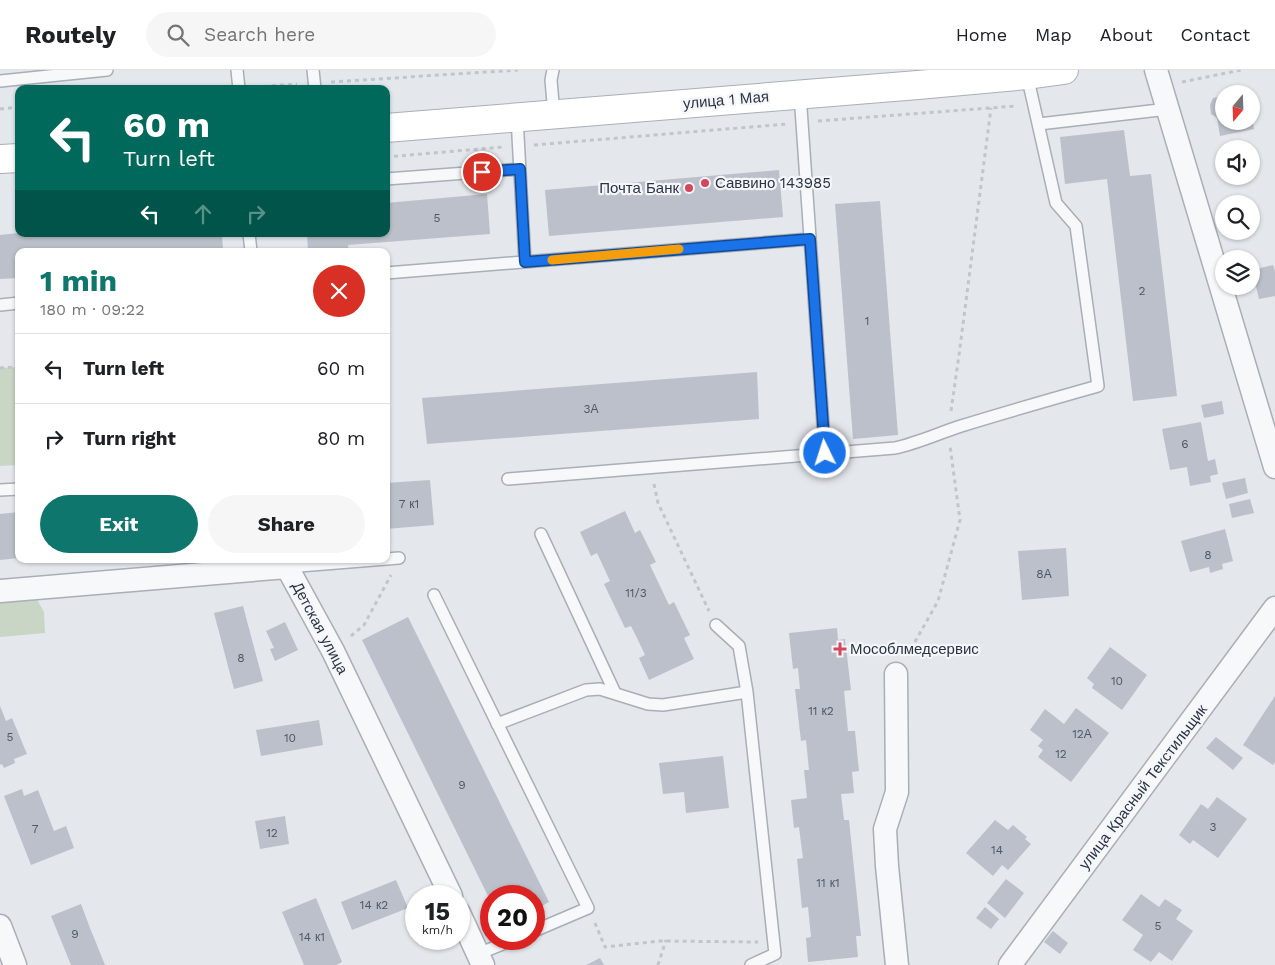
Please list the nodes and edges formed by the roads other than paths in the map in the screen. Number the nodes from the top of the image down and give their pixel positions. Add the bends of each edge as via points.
1 (107, 70) edge
2 (237, 70) edge
3 (313, 70) edge
4 (553, 70) edge
5 (1064, 70) edge
6 (1028, 75) junction
7 (1159, 78) edge
8 (0, 81) edge
9 (239, 85) edge
10 (315, 85) edge
11 (800, 94) junction
12 (1168, 109) junction
13 (554, 114) junction
14 (517, 118) junction
15 (1038, 124) junction
16 (390, 128) edge
17 (15, 158) edge
18 (0, 159) edge
19 (520, 169) junction
20 (390, 179) edge
21 (810, 239) junction
22 (525, 262) junction
23 (390, 273) edge
24 (15, 303) edge
25 (0, 305) edge
26 (825, 453) junction
27 (1275, 467) edge
28 (508, 479) dead end
29 (15, 489) edge
30 (0, 490) edge
31 (541, 534) dead end
32 (399, 558) road end
33 (390, 559) edge
34 (337, 563) edge
35 (287, 567) junction
36 (0, 591) edge
37 (434, 595) dead end
38 (1275, 608) edge
39 (716, 625) road end
40 (896, 674) road end
41 (747, 692) junction
42 (615, 694) junction
43 (497, 724) junction
44 (446, 885) edge
45 (0, 926) edge
46 (545, 926) edge
47 (470, 936) edge
48 (497, 950) edge
49 (481, 960) edge
50 (15, 965) edge
51 (751, 965) edge
52 (897, 965) edge
53 (1010, 965) edge

1 - 8 lane
2 - 9 lane
3 - 10 lane
4 - 13 lane
5 - 6 street, улица 1 Мая
6 - 11 street, улица 1 Мая via 917,81
6 - 15 lane
7 - 12 street
11 - 13 street, улица 1 Мая
11 - 21 lane
12 - 15 lane
12 - 27 street
13 - 14 street, улица 1 Мая
14 - 16 street, улица 1 Мая
14 - 19 lane
15 - 26 lane via 1056,203 1076,226 1098,386 1024,406 911,445
17 - 18 street
19 - 20 lane
19 - 22 lane
21 - 22 lane
21 - 26 lane
22 - 23 lane
24 - 25 lane
26 - 28 lane
29 - 30 lane
31 - 42 lane
32 - 33 lane
34 - 35 lane
35 - 36 street, Детская улица
35 - 44 street, Детская улица via 333,650
37 - 43 lane
38 - 53 street, улица Красный Текстильщик
39 - 41 lane via 739,646
40 - 52 street via 897,792 885,829
41 - 42 lane via 663,705
41 - 51 lane via 775,954
42 - 43 lane via 600,689 586,690
43 - 46 lane via 588,908
45 - 50 street
47 - 49 street
48 - 49 lane

